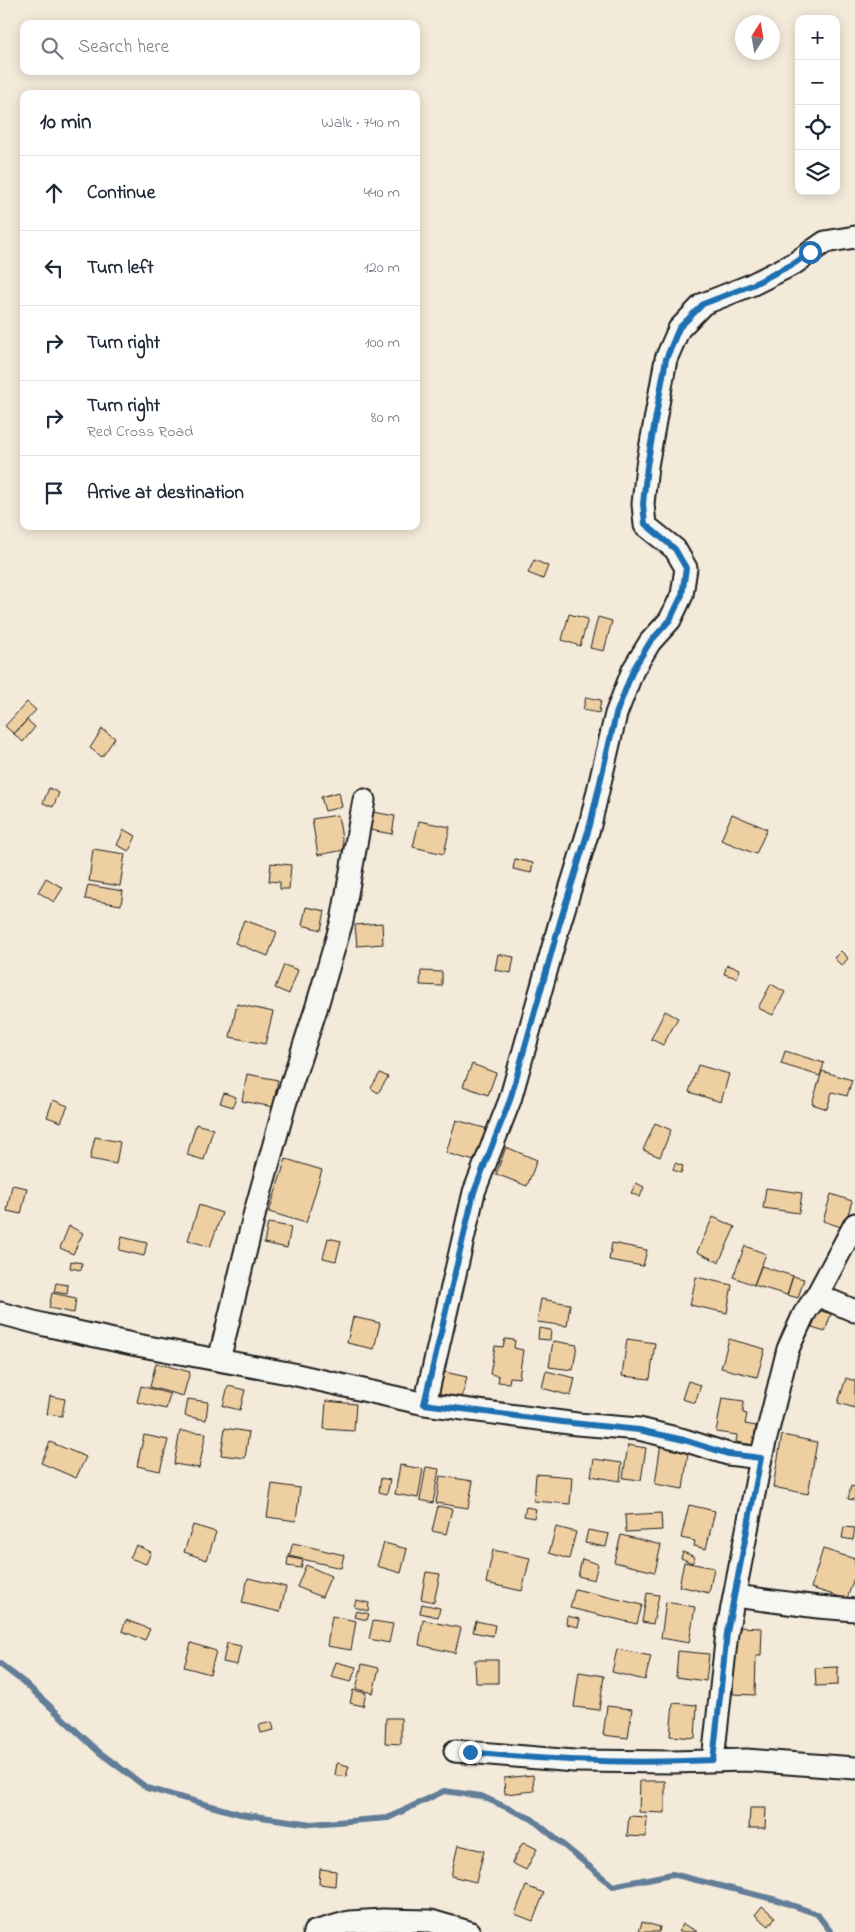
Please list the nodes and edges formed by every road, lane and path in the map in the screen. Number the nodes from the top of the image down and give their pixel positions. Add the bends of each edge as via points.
1 (855, 236) edge
2 (364, 800) dead end
3 (855, 1224) edge
4 (817, 1295) junction
5 (855, 1311) edge
6 (0, 1313) edge
7 (219, 1360) junction
8 (424, 1404) junction
9 (761, 1458) junction
10 (735, 1596) junction
11 (855, 1610) edge
12 (456, 1751) dead end
13 (713, 1760) junction
14 (855, 1768) edge
15 (314, 1932) edge
16 (469, 1932) edge

1 - 8 street via 825,242 795,263 752,285 703,304 679,328 666,359 643,504 645,524 675,549 686,568 682,595 670,620 650,642 633,670 616,714 590,825 510,1100 474,1192
2 - 7 street via 342,921 286,1101
3 - 4 street
4 - 5 street
4 - 9 street via 788,1349
6 - 7 street via 118,1341
7 - 8 street
8 - 9 street via 639,1430 728,1454
9 - 10 street
10 - 11 street
10 - 13 street via 727,1633
12 - 13 street via 574,1761
13 - 14 street
15 - 16 street via 349,1922 383,1920 431,1922

